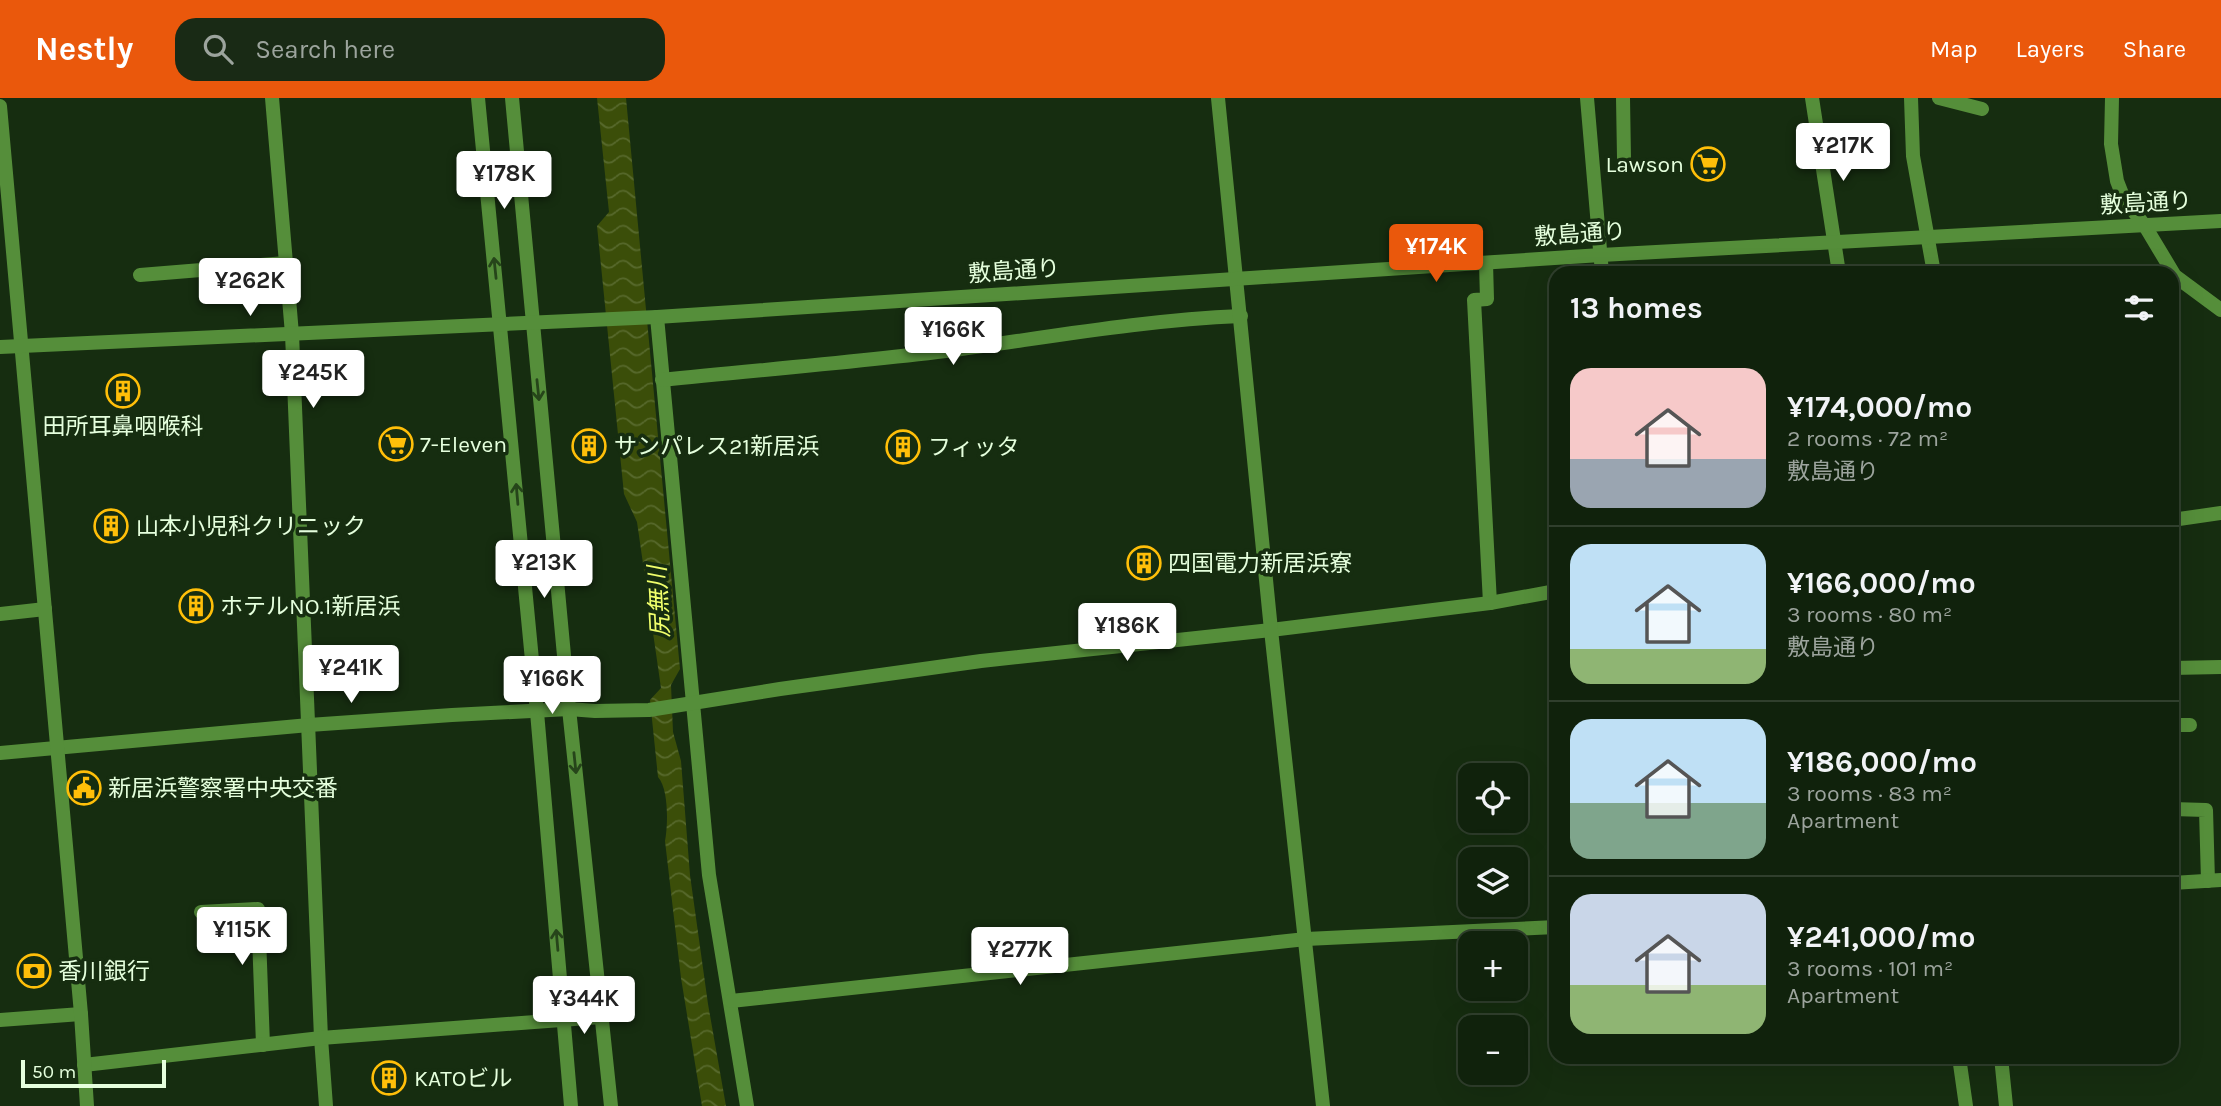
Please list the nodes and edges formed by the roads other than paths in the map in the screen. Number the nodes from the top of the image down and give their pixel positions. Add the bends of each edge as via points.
1 (272, 98) edge
2 (478, 98) edge
3 (512, 98) edge
4 (1218, 98) edge
5 (1587, 98) edge
6 (1623, 98) edge
7 (1811, 98) edge
8 (1911, 98) edge
9 (1939, 98) edge
10 (2112, 98) edge
11 (0, 106) edge
12 (1982, 108) dead end
13 (1624, 158) dead end
14 (2221, 221) edge
15 (2145, 226) junction
16 (1928, 237) junction
17 (1835, 243) junction
18 (1601, 255) junction
19 (286, 263) junction
20 (1486, 263) junction
21 (1602, 266) edge
22 (1838, 266) edge
23 (1933, 266) edge
24 (2169, 266) edge
25 (140, 275) dead end
26 (2179, 279) edge
27 (1235, 280) junction
28 (2221, 310) edge
29 (1241, 316) junction
30 (653, 317) junction
31 (531, 322) junction
32 (501, 324) junction
33 (292, 334) junction
34 (21, 346) junction
35 (0, 347) edge
36 (662, 380) junction
37 (2221, 513) edge
38 (2179, 519) edge
39 (1549, 592) edge
40 (1490, 603) junction
41 (45, 609) junction
42 (0, 614) edge
43 (1271, 630) junction
44 (2221, 667) edge
45 (2179, 668) edge
46 (687, 705) junction
47 (569, 709) junction
48 (537, 712) junction
49 (309, 725) junction
50 (2179, 725) edge
51 (2190, 725) dead end
52 (56, 749) junction
53 (0, 753) edge
54 (2179, 809) edge
55 (2215, 880) edge
56 (2179, 883) edge
57 (201, 912) dead end
58 (1549, 927) edge
59 (1306, 939) junction
60 (731, 1001) junction
61 (82, 1014) junction
62 (601, 1017) junction
63 (0, 1020) edge
64 (564, 1020) junction
65 (321, 1038) junction
66 (263, 1045) junction
67 (1960, 1064) edge
68 (2002, 1064) edge
69 (85, 1065) junction
70 (87, 1106) edge
71 (326, 1106) edge
72 (571, 1106) edge
73 (601, 1106) edge
74 (611, 1106) edge
75 (747, 1106) edge
76 (1323, 1106) edge
77 (1966, 1106) edge
78 (2006, 1106) edge

1 - 19 street
32 -> 2 street
3 - 31 street
4 - 27 street
5 - 18 street
6 - 13 street
7 - 17 street
8 - 16 street via 1913,156
9 - 12 street
10 - 15 street via 2111,144 2117,181 2124,199
11 - 34 street
14 - 15 street, 敷島通り
15 - 16 street, 敷島通り
15 - 24 street
16 - 17 street, 敷島通り
16 - 23 street
17 - 18 street, 敷島通り
17 - 22 street
18 - 20 street, 敷島通り
18 - 21 street
19 - 25 street
19 - 33 street
20 - 27 street, 敷島通り
20 - 40 street via 1487,299 1474,300
26 - 28 street
27 - 29 street
27 - 30 street, 敷島通り
29 - 36 street via 1182,318 954,350
29 - 43 street
30 - 31 street, 敷島通り
30 - 36 street
31 - 32 street
31 -> 47 street
32 - 33 street
48 -> 32 street
33 - 34 street
33 - 49 street
34 - 35 street
34 - 41 street
36 - 46 street
37 - 38 street
39 - 40 street
40 - 43 street
41 - 42 street
41 - 52 street
43 - 46 street via 981,661
43 - 59 street
44 - 45 street
46 - 47 street via 649,710
46 - 60 street
47 - 48 street
47 -> 62 street
48 - 49 street
64 -> 48 street
49 - 52 street
49 - 65 street
50 - 51 street
52 - 53 street
52 - 61 street
54 - 55 street via 2206,810
55 - 56 street
57 - 66 street via 258,909
58 - 59 street
59 - 60 street
59 - 76 street
60 - 75 street
61 - 63 street
61 - 69 street
62 - 64 street
62 - 74 street
64 - 65 street
64 - 72 street
65 - 66 street
65 - 71 street
66 - 69 street
67 - 77 street
68 - 78 street
69 - 70 street
73 - 74 street

